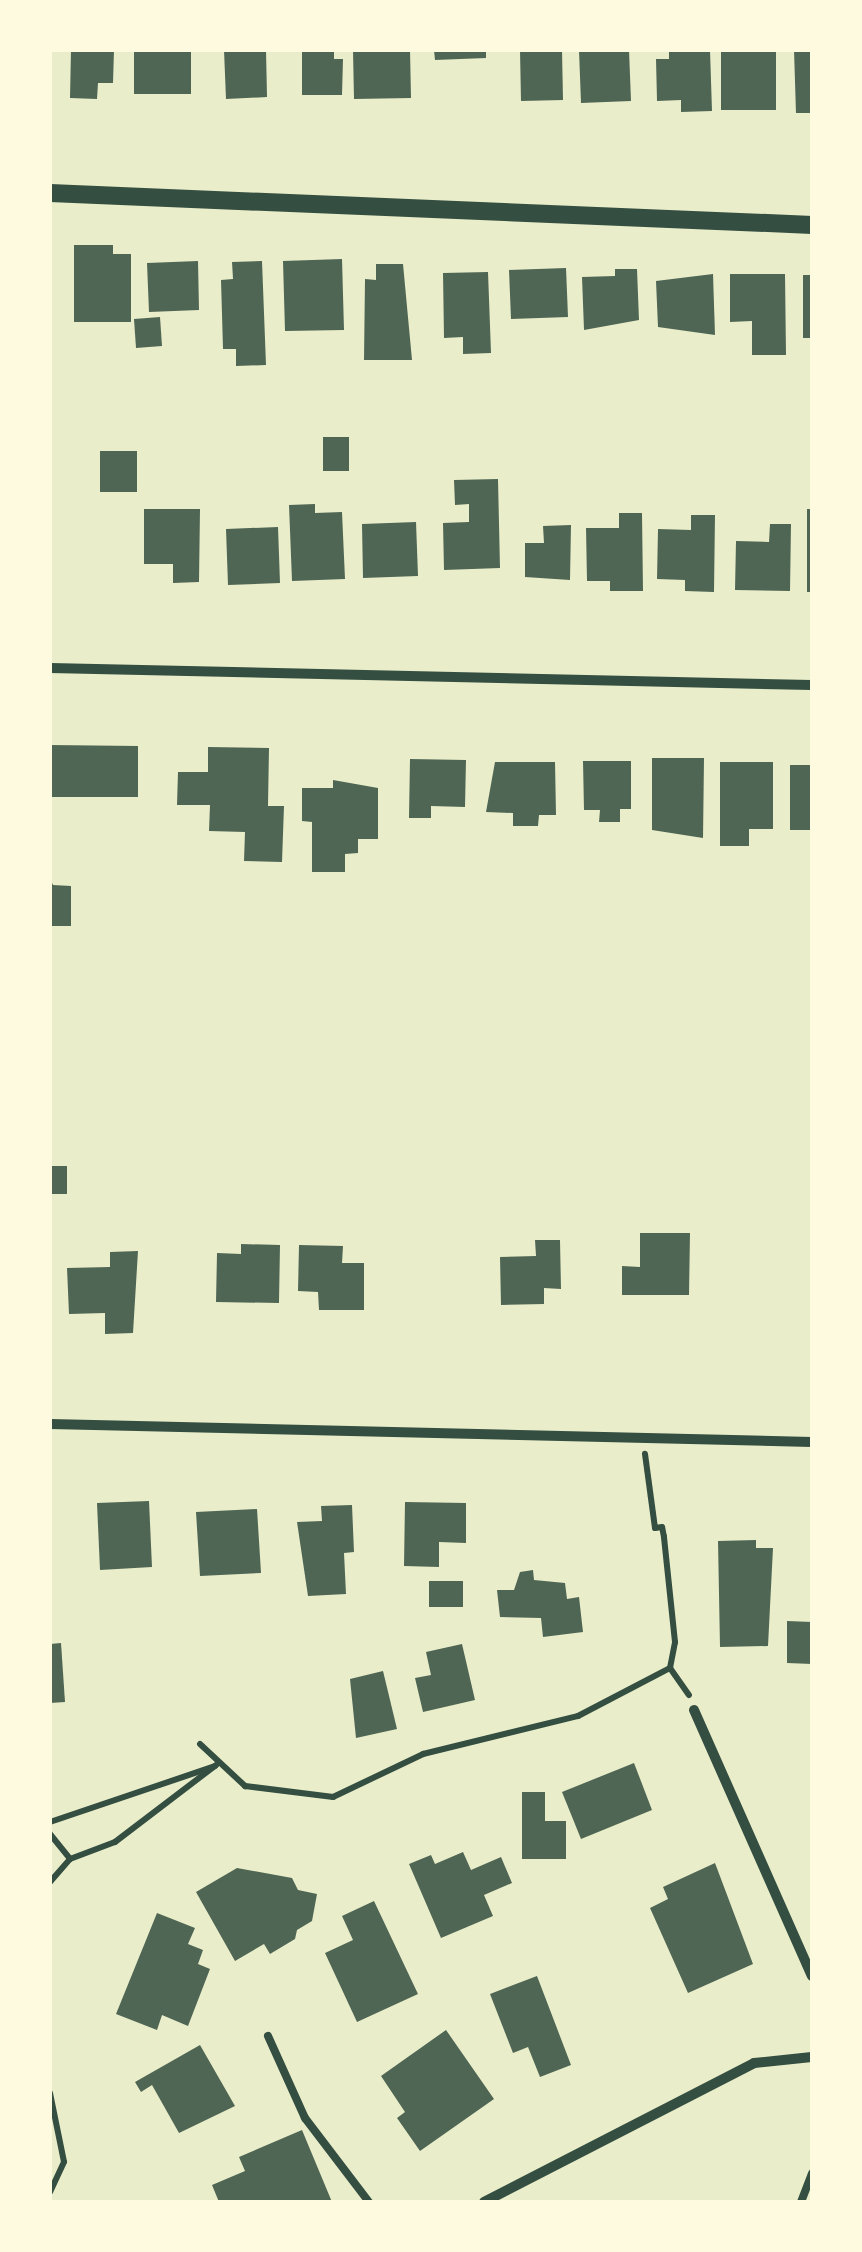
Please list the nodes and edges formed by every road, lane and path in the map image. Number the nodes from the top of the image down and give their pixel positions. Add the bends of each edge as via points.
1 (50, 194) edge
2 (812, 226) edge
3 (50, 668) edge
4 (812, 685) edge
5 (50, 1424) edge
6 (643, 1438) junction
7 (812, 1442) edge
8 (670, 1668) junction
9 (694, 1710) joint
10 (200, 1744) dead end
11 (216, 1765) junction
12 (50, 1822) edge
13 (50, 1834) edge
14 (70, 1858) junction
15 (50, 1882) edge
16 (812, 1976) edge
17 (268, 2036) dead end
18 (812, 2056) edge
19 (50, 2093) edge
20 (812, 2173) edge
21 (50, 2192) edge
22 (369, 2202) edge
23 (484, 2202) edge
24 (800, 2202) edge

1 - 2 street
3 - 4 street
5 - 6 street
6 - 7 street
6 - 8 path via 655,1528 662,1527 664,1537 674,1642
8 - 9 path
8 - 11 path via 578,1716 422,1754 334,1797 245,1786
9 - 16 street
10 - 11 path
11 - 12 path
11 - 14 path via 115,1842
13 - 14 path
14 - 15 path
17 - 22 lane via 305,2118
18 - 23 street via 754,2064
19 - 21 path via 64,2162
20 - 24 lane

